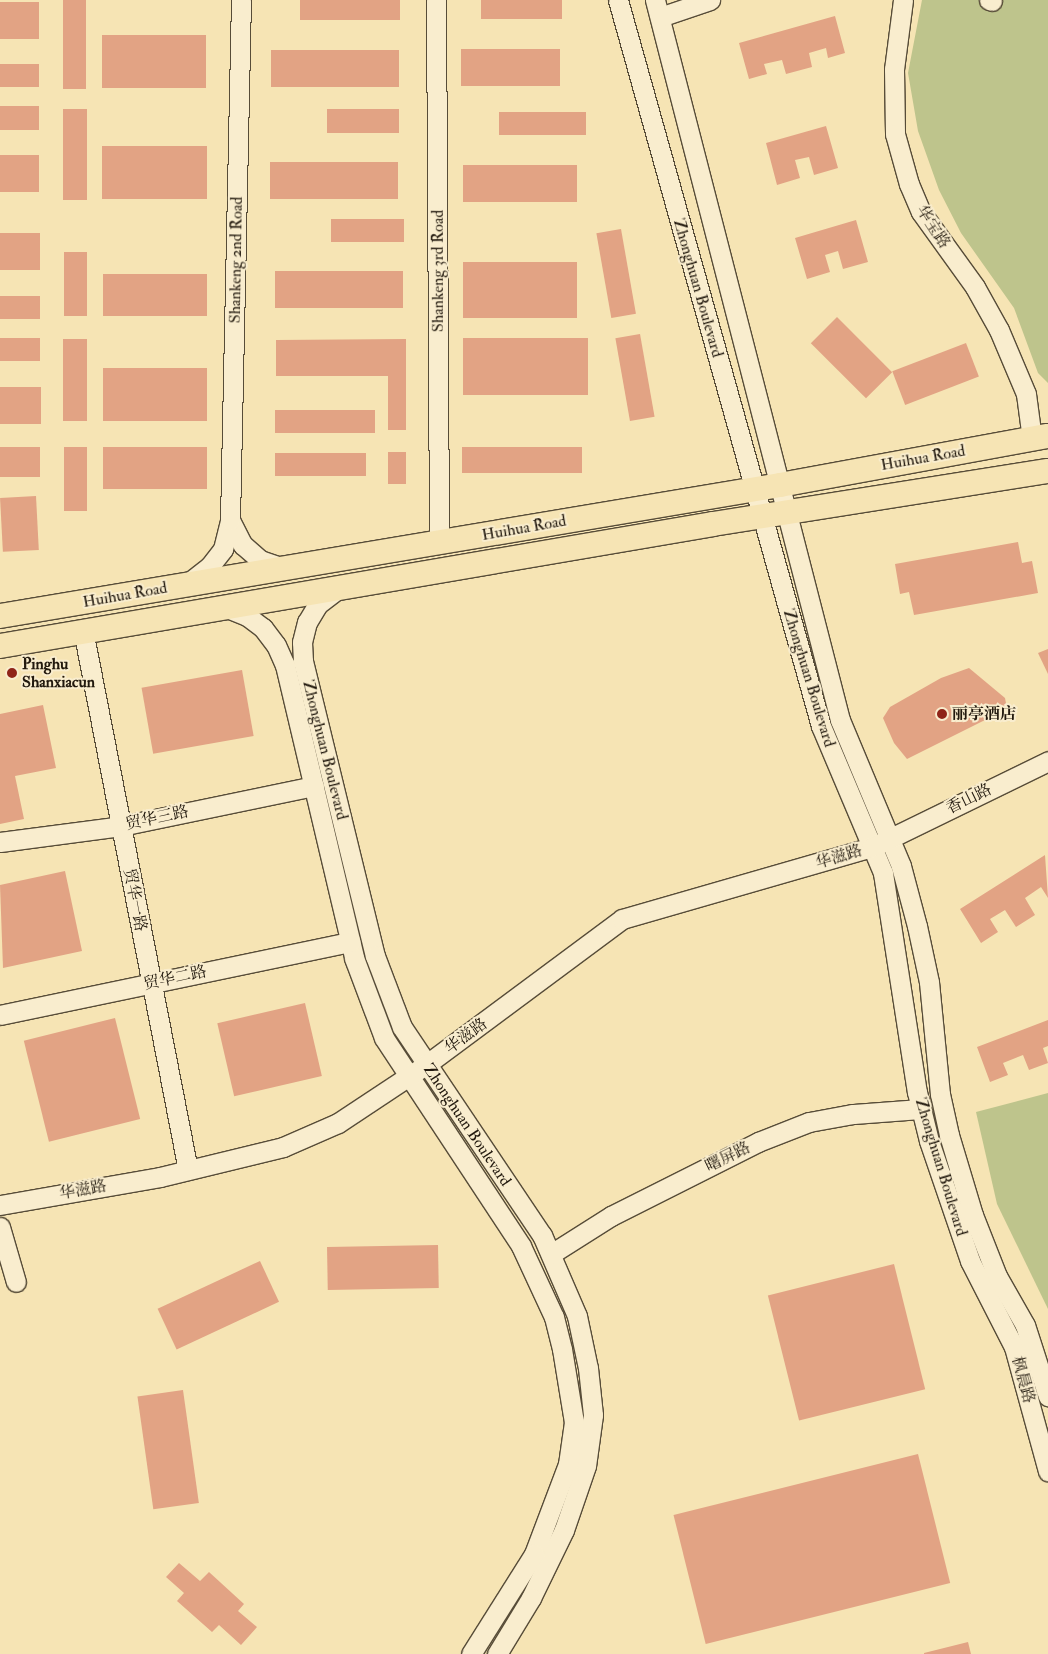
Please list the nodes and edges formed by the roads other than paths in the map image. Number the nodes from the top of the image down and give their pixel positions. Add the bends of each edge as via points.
1 (241, 0) edge
2 (436, 0) edge
3 (618, 0) edge
4 (710, 0) edge
5 (903, 0) edge
6 (658, 9) edge
7 (1040, 437) edge
8 (1048, 471) edge
9 (780, 485) junction
10 (755, 489) junction
11 (787, 512) junction
12 (762, 516) junction
13 (230, 520) junction
14 (440, 542) junction
15 (283, 568) junction
16 (186, 585) junction
17 (338, 589) junction
18 (226, 608) junction
19 (0, 616) edge
20 (83, 630) junction
21 (0, 646) edge
22 (1048, 761) edge
23 (314, 786) junction
24 (121, 826) junction
25 (889, 838) junction
26 (0, 842) edge
27 (872, 847) junction
28 (350, 942) junction
29 (152, 984) junction
30 (0, 1015) edge
31 (427, 1064) junction
32 (407, 1075) junction
33 (921, 1109) junction
34 (188, 1170) junction
35 (0, 1205) edge
36 (0, 1227) edge
37 (551, 1254) junction
38 (16, 1282) dead end
39 (1024, 1326) joint
40 (1014, 1347) joint
41 (1048, 1396) edge
42 (1048, 1471) edge
43 (471, 1654) edge
44 (497, 1654) edge

1 - 13 street, Shankeng 2nd Road
2 - 14 street, Shankeng 3rd Road
3 - 10 street, Zhonghuan Boulevard
4 - 6 street
5 - 7 street, 华宝路 via 894,69 895,134 909,184 921,212 975,286 998,330 1026,394
6 - 9 street, Zhonghuan Boulevard
7 - 9 main road, Huihua Road
8 - 11 main road, Huihua Road
9 - 10 main road, Huihua Road
9 - 11 street, Zhonghuan Boulevard
10 - 12 street, Zhonghuan Boulevard
10 - 14 main road, Huihua Road
11 - 12 main road, Huihua Road
11 - 25 street, Zhonghuan Boulevard via 840,720
12 - 17 main road, Huihua Road
12 - 27 street, Zhonghuan Boulevard via 821,726
13 - 15 street via 243,545 260,560
13 - 16 street, Shankeng 2nd Road via 223,549 209,567
14 - 15 main road, Huihua Road
15 - 16 main road, Huihua Road
16 - 19 main road, Huihua Road
17 - 18 main road, Huihua Road
17 - 31 street, Zhonghuan Boulevard via 318,604 308,622 302,642 303,661 375,956 402,1027
18 - 20 main road, Huihua Road
18 - 23 street, Zhonghuan Boulevard via 247,616 276,645 285,665
20 - 21 main road, Huihua Road
20 - 24 street, 贸华一路
22 - 25 street, 香山路
23 - 24 street, 贸华三路
23 - 28 street, Zhonghuan Boulevard
24 - 26 street, 贸华三路
24 - 29 street, 贸华一路
25 - 27 street, 华滋路
25 - 39 street, Zhonghuan Boulevard via 901,866 929,982 940,1094 949,1135 997,1276
27 - 31 street, 华滋路 via 622,919
27 - 33 street, Zhonghuan Boulevard via 883,873 896,942
28 - 29 street, 贸华二路
28 - 32 street, Zhonghuan Boulevard via 374,1015
29 - 30 street, 贸华二路
29 - 34 street, 贸华一路
31 - 32 street, 华滋路
31 - 37 street, Zhonghuan Boulevard
32 - 34 street, 华滋路 via 338,1123 284,1147
32 - 43 street, Zhonghuan Boulevard via 521,1246 554,1317 574,1422 568,1464 534,1554
33 - 37 street, 曙屏路 via 853,1114 808,1122 758,1142 611,1216
33 - 40 street, Zhonghuan Boulevard via 970,1261
34 - 35 street, 华滋路
36 - 38 street
37 - 44 street, Zhonghuan Boulevard via 577,1316 593,1415 586,1466 564,1530
39 - 41 street, 枫晨路
40 - 42 street, 枫晨路

